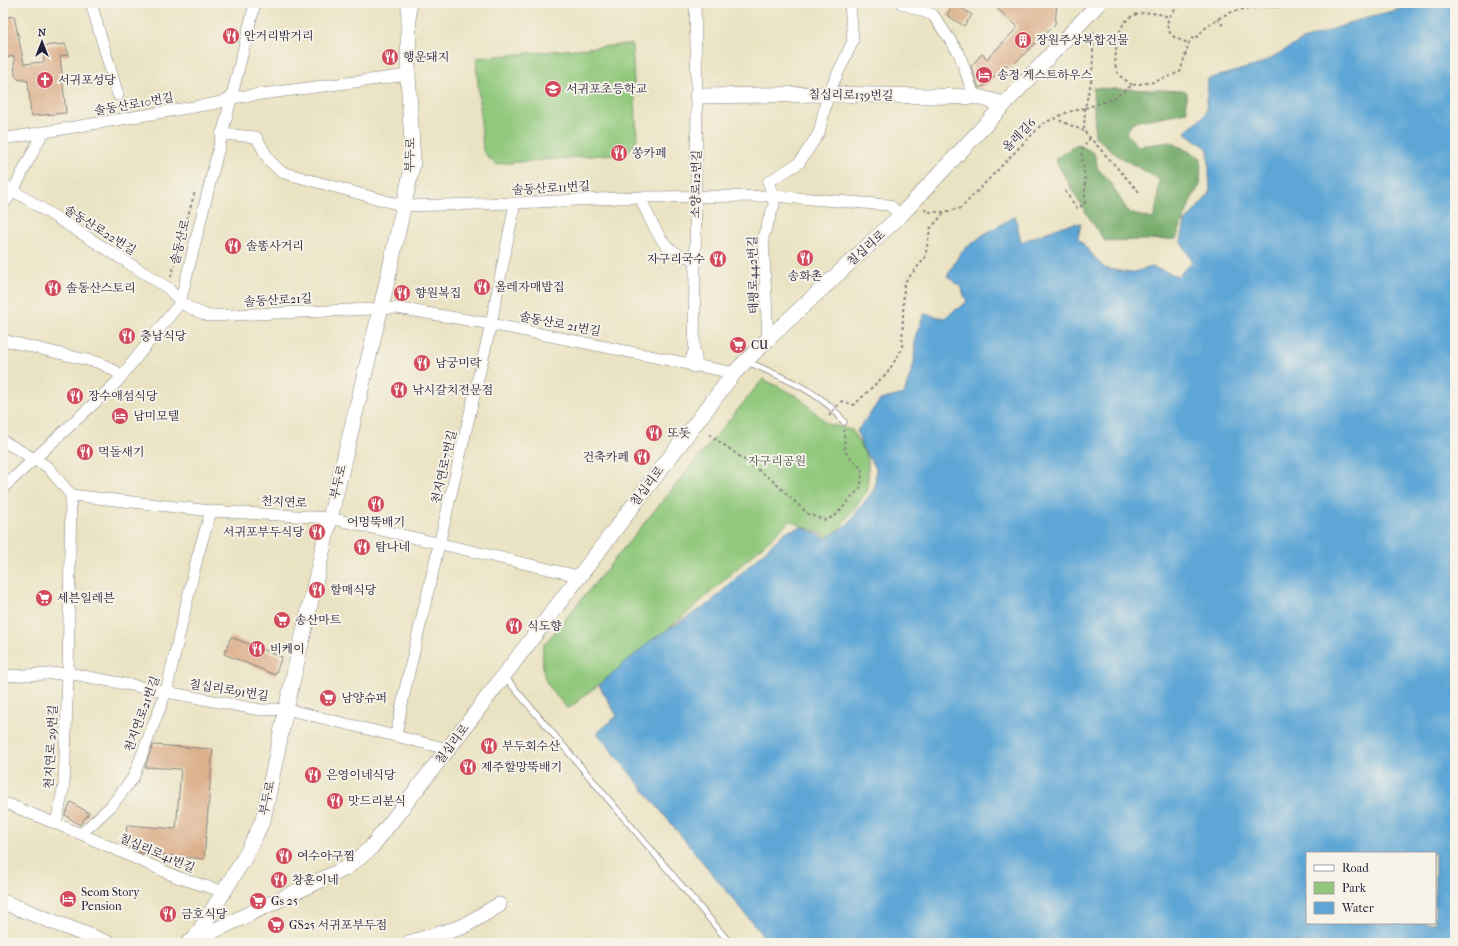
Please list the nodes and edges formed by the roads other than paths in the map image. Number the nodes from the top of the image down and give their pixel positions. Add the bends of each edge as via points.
1 (91, 3) edge
2 (255, 3) edge
3 (409, 3) edge
4 (695, 3) edge
5 (850, 3) edge
6 (901, 3) edge
7 (1099, 3) edge
8 (408, 75) junction
9 (828, 94) junction
10 (118, 95) dead end
11 (697, 96) junction
12 (973, 97) junction
13 (231, 98) junction
14 (1004, 104) junction
15 (42, 134) junction
16 (221, 134) junction
17 (3, 139) edge
18 (3, 184) edge
19 (13, 191) junction
20 (696, 196) junction
21 (772, 196) junction
22 (640, 197) junction
23 (515, 203) junction
24 (3, 205) edge
25 (404, 206) junction
26 (901, 215) junction
27 (695, 259) junction
28 (180, 303) junction
29 (380, 307) junction
30 (491, 324) junction
31 (768, 339) junction
32 (3, 340) edge
33 (694, 360) junction
34 (746, 361) junction
35 (734, 373) junction
36 (122, 375) junction
37 (844, 422) road end
38 (3, 441) edge
39 (35, 460) junction
40 (3, 488) edge
41 (71, 495) junction
42 (211, 511) junction
43 (330, 518) junction
44 (440, 543) junction
45 (578, 576) junction
46 (68, 673) junction
47 (504, 675) junction
48 (3, 676) edge
49 (166, 692) junction
50 (286, 709) junction
51 (396, 735) junction
52 (448, 749) junction
53 (3, 804) edge
54 (56, 822) junction
55 (81, 834) junction
56 (224, 892) junction
57 (3, 902) edge
58 (499, 905) dead end
59 (192, 942) edge
60 (107, 943) edge
61 (409, 943) edge
62 (730, 943) edge

1 - 10 street
2 - 13 street, 솔동산로
3 - 8 street, 부두로
4 - 11 street, 소양로12번길
5 - 9 street, 태평로442번길 via 854,42
6 - 12 street via 933,15 959,53
7 - 14 street, 칠십리로
8 - 13 street
8 - 25 street, 부두로 via 412,163
9 - 11 street, 칠십리로139번길
9 - 12 street, 칠십리로139번길
9 - 21 street, 태평로442번길 via 819,133 799,163 768,182
11 - 20 street, 소양로12번길
12 - 14 street, 칠십리로139번길
13 - 15 street, 솔동산로10번길 via 218,103
13 - 16 street, 솔동산로
14 - 26 street, 칠십리로
15 - 17 street, 솔동산로10번길
15 - 19 street
16 - 25 street, 솔동산로11번길 via 256,137 269,160 281,172
16 - 28 street, 솔동산로
18 - 19 street, 솔동산로22번길
19 - 24 street
19 - 28 street, 솔동산로22번길 via 168,288
20 - 21 street, 솔동산로11번길
20 - 22 street, 솔동산로11번길
20 - 27 street, 소양로12번길
21 - 26 street, 솔동산로11번길 via 888,205
21 - 31 street, 태평로442번길 via 774,205 763,237
22 - 23 street, 솔동산로11번길
22 - 27 street via 649,218 668,248 682,256
23 - 25 street, 솔동산로11번길
23 - 30 street, 천지연로7번길
25 - 29 street, 부두로
26 - 31 street, 칠십리로
27 - 33 street, 소양로12번길
28 - 29 street, 솔동산로21길 via 209,316
28 - 36 street, 솔동산로
29 - 30 street, 솔동산로 21번길
29 - 43 street, 부두로
30 - 33 street, 솔동산로 21번길
30 - 44 street, 천지연로7번길
31 - 34 street, 칠십리로
32 - 36 street via 100,363
33 - 35 street, 솔동산로 21번길
34 - 35 street, 칠십리로
34 - 37 lane via 821,398 838,412
35 - 45 street, 칠십리로
36 - 39 street, 솔동산로
38 - 39 street
39 - 40 street, 솔동산로
39 - 41 street via 48,467
41 - 42 street, 천지연로
41 - 46 street, 천지연로 29번길
42 - 43 street, 천지연로
42 - 49 street, 천지연로21번길 via 197,558
43 - 44 street, 천지연로
43 - 50 street, 부두로
44 - 45 street, 천지연로
44 - 51 street, 천지연로7번길
45 - 47 street, 칠십리로
46 - 48 street, 칠십리로91번길
46 - 49 street, 칠십리로91번길
46 - 54 street, 천지연로 29번길 via 64,785
47 - 52 street, 칠십리로
47 - 62 lane
49 - 50 street, 칠십리로91번길 via 261,710
49 - 55 street, 천지연로21번길 via 133,778 111,806
50 - 51 street, 칠십리로91번길
50 - 56 street, 부두로 via 263,820
51 - 52 street, 칠십리로91번길
52 - 59 street, 칠십리로 via 370,849 346,868
53 - 54 street
54 - 55 street
55 - 56 street, 칠십리로41번길 via 177,877
56 - 59 street, 부두로
57 - 60 street
58 - 61 street via 462,927

